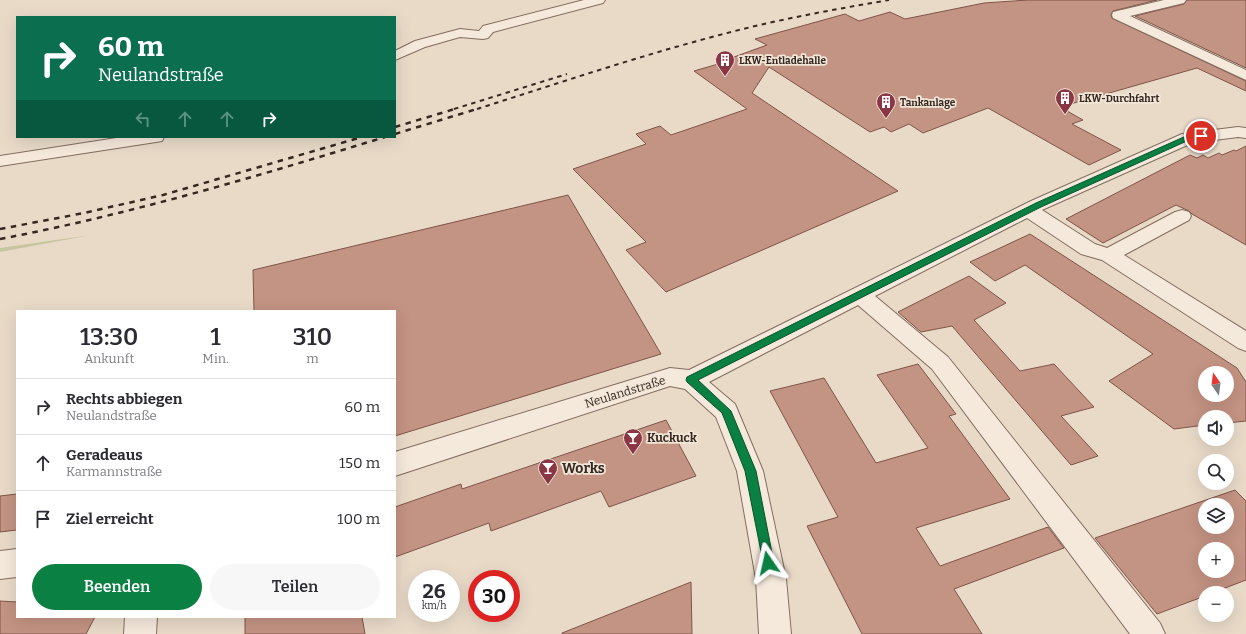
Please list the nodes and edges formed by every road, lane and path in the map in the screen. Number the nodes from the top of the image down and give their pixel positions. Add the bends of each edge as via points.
1 (599, 0) edge
2 (1180, 0) edge
3 (396, 56) edge
4 (1246, 76) edge
5 (1246, 133) edge
6 (150, 138) edge
7 (0, 161) edge
8 (1033, 207) junction
9 (1182, 216) dead end
10 (1109, 255) junction
11 (860, 295) junction
12 (1246, 342) edge
13 (690, 380) junction
14 (396, 464) edge
15 (16, 563) edge
16 (0, 565) edge
17 (141, 618) edge
18 (140, 634) edge
19 (775, 634) edge
20 (1149, 634) edge

1 - 3 street via 488,29 483,35 460,33 420,44
2 - 4 street via 1118,15
5 - 8 street via 1188,138
6 - 7 street
8 - 10 street via 1088,249
8 - 11 street
9 - 10 street
10 - 12 street
11 - 13 street
11 - 20 street via 940,363
13 - 14 street, Neulandstraße via 670,377
13 - 19 street via 726,411 750,471 771,579
15 - 16 street
17 - 18 street

